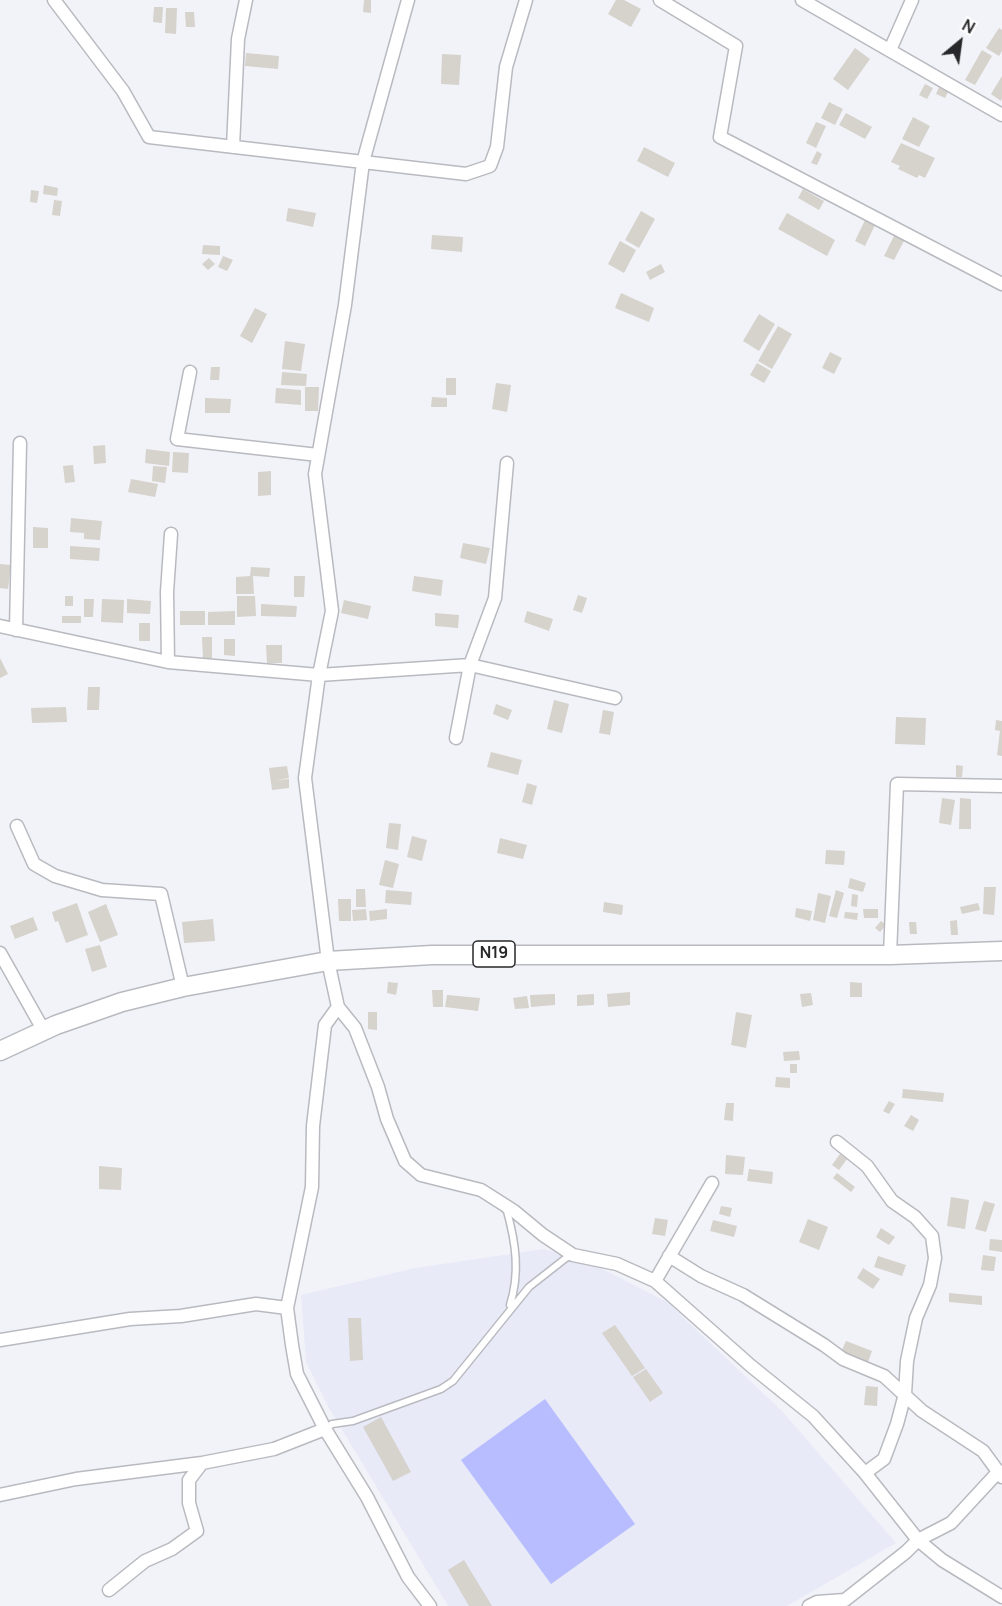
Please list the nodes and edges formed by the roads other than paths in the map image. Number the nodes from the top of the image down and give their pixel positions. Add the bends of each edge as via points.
1 (54, 0) edge
2 (246, 0) edge
3 (408, 0) edge
4 (526, 0) edge
5 (660, 0) edge
6 (802, 0) edge
7 (912, 0) edge
8 (890, 50) junction
9 (1002, 115) edge
10 (233, 147) junction
11 (363, 162) junction
12 (1002, 284) edge
13 (190, 372) dead end
14 (20, 443) dead end
15 (318, 455) junction
16 (507, 463) dead end
17 (171, 534) dead end
18 (0, 626) edge
19 (16, 630) junction
20 (168, 662) junction
21 (470, 665) junction
22 (319, 675) junction
23 (615, 698) dead end
24 (456, 738) dead end
25 (1002, 786) edge
26 (17, 826) dead end
27 (1002, 951) edge
28 (0, 953) edge
29 (890, 955) junction
30 (328, 961) junction
31 (183, 987) junction
32 (338, 1007) junction
33 (44, 1031) junction
34 (0, 1051) edge
35 (837, 1142) dead end
36 (712, 1183) dead end
37 (500, 1202) junction
38 (573, 1255) junction
39 (669, 1257) junction
40 (655, 1281) junction
41 (287, 1308) junction
42 (509, 1309) junction
43 (0, 1340) edge
44 (905, 1394) junction
45 (325, 1429) junction
46 (201, 1463) junction
47 (866, 1473) junction
48 (1001, 1474) edge
49 (0, 1495) edge
50 (918, 1540) junction
51 (109, 1590) dead end
52 (1002, 1597) edge
53 (430, 1606) edge
54 (809, 1606) edge

1 - 10 street via 123,92 149,137
2 - 10 street via 238,39
3 - 11 street
4 - 11 street via 506,68 497,147 490,166 466,174
5 - 12 street via 736,46 720,137
6 - 8 street
7 - 8 street
8 - 9 street
10 - 11 street
11 - 15 street via 345,305
13 - 15 street via 177,439
14 - 19 street
15 - 22 street via 315,474 332,611
16 - 21 street via 495,598
17 - 20 street
18 - 19 street
19 - 20 street
20 - 22 street
21 - 22 street
21 - 23 street
21 - 24 street
22 - 30 street via 305,778
25 - 29 street via 897,784
26 - 31 street via 34,864 55,876 102,890 161,894
27 - 29 main road, N19
28 - 33 street
29 - 30 main road, N19 via 444,954
30 - 31 main road, N19
30 - 32 street
31 - 33 main road, N19 via 122,1002
32 - 37 street via 354,1028 405,1161 421,1175 481,1190
32 - 41 street via 325,1025 313,1126 312,1187
33 - 34 main road, N19
35 - 44 street via 867,1166 892,1201 915,1217 932,1236 935,1258 930,1285 916,1318
36 - 39 street
37 - 38 street
37 - 42 lane via 510,1220 518,1266
38 - 40 street via 616,1264
38 - 42 lane via 529,1287
39 - 40 street
39 - 44 street via 743,1295 843,1359 884,1376
40 - 47 street via 813,1416
41 - 43 street via 256,1304
41 - 45 street via 297,1374
42 - 45 lane via 447,1385
44 - 47 street via 885,1458
44 - 48 street via 922,1411 983,1451
45 - 46 street via 274,1449
45 - 53 street via 367,1497 408,1577
46 - 49 street via 76,1479
46 - 51 street via 189,1480 189,1503 197,1531 172,1549 145,1561
47 - 50 street
48 - 50 street via 951,1523
50 - 52 street via 942,1560
50 - 54 street via 845,1600

